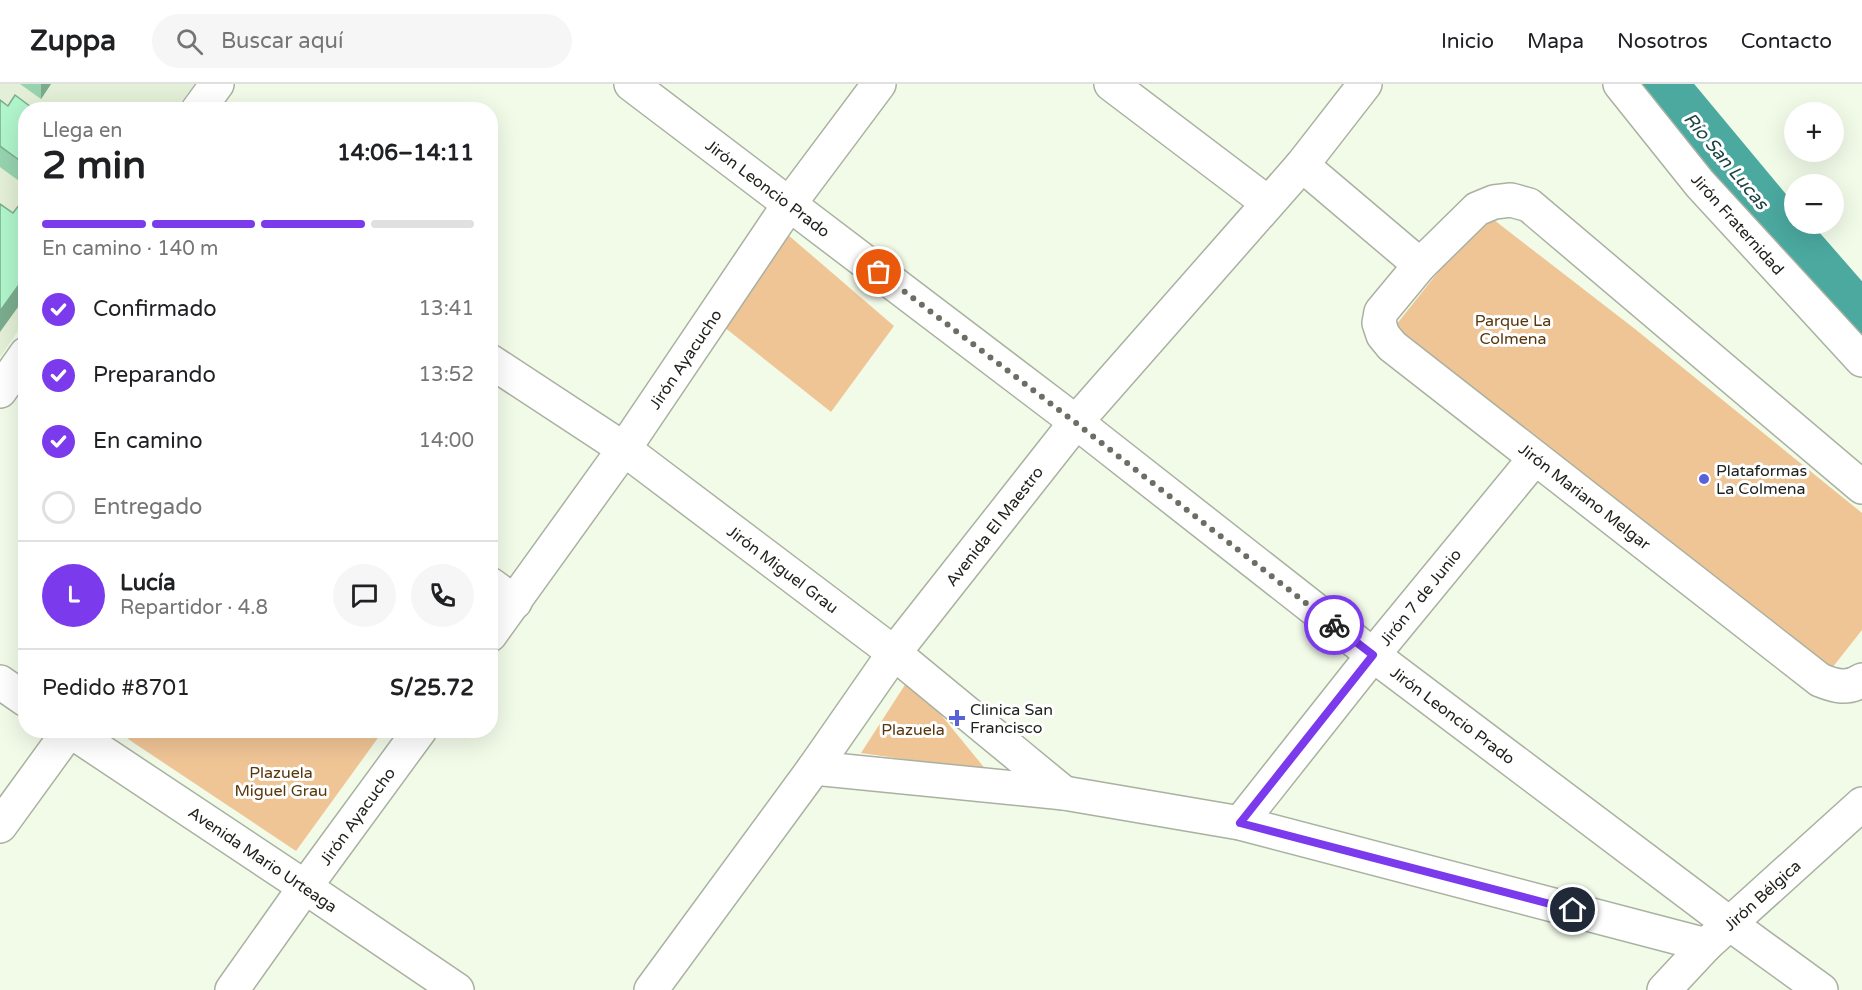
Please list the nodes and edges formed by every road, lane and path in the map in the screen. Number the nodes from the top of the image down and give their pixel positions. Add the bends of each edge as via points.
1 (217, 84) edge
2 (631, 84) edge
3 (879, 84) edge
4 (1111, 84) edge
5 (1365, 84) edge
6 (1620, 84) edge
7 (204, 102) edge
8 (1302, 165) junction
9 (790, 203) junction
10 (1268, 203) junction
11 (1420, 265) junction
12 (1862, 360) edge
13 (18, 365) edge
14 (498, 366) edge
15 (0, 391) edge
16 (1076, 423) junction
17 (624, 449) junction
18 (1535, 458) junction
19 (1862, 488) edge
20 (503, 593) edge
21 (498, 609) edge
22 (894, 652) junction
23 (1373, 655) junction
24 (1862, 680) edge
25 (0, 682) edge
26 (18, 694) edge
27 (64, 738) edge
28 (80, 738) edge
29 (414, 738) edge
30 (814, 768) junction
31 (1064, 793) junction
32 (1862, 804) edge
33 (1240, 823) junction
34 (0, 826) edge
35 (305, 887) junction
36 (1718, 935) junction
37 (232, 990) edge
38 (457, 990) edge
39 (651, 990) edge
40 (1664, 990) edge
41 (1821, 990) edge

1 - 7 street
2 - 9 street, Jirón Leoncio Prado
3 - 9 street, Jirón Ayacucho
4 - 10 street
5 - 8 street, Avenida El Maestro
6 - 12 street, Jirón Fraternidad via 1700,184
8 - 10 street, Avenida El Maestro
8 - 11 street
9 - 16 street, Jirón Leoncio Prado
9 - 17 street, Jirón Ayacucho
10 - 16 street, Avenida El Maestro
11 - 18 street, Jirón Mariano Melgar via 1381,312 1383,334 1392,346
11 - 19 street, Jirón Mariano Melgar via 1477,209 1511,200 1528,206
13 - 15 street
14 - 17 street, Jirón Miguel Grau
16 - 22 street, Avenida El Maestro
16 - 23 street, Jirón Leoncio Prado
17 - 20 street, Jirón Ayacucho
17 - 22 street, Jirón Miguel Grau
18 - 23 street, Jirón 7 de Junio
18 - 24 street, Jirón Mariano Melgar via 1820,680 1836,687
20 - 21 street, Jirón Ayacucho
22 - 30 street, Avenida El Maestro
22 - 31 street, Jirón Miguel Grau
23 - 33 street, Jirón 7 de Junio
23 - 36 street, Jirón Leoncio Prado
25 - 26 street
27 - 34 street
28 - 35 street, Avenida Mario Urteaga
29 - 35 street, Jirón Ayacucho
30 - 31 street, Jirón Miguel Grau
30 - 39 street, Avenida El Maestro
31 - 33 street, Jirón Miguel Grau
32 - 36 street, Jirón Bélgica
33 - 36 street, Jirón Miguel Grau
35 - 37 street, Jirón Ayacucho
35 - 38 street, Avenida Mario Urteaga
36 - 40 street, Jirón Bélgica
36 - 41 street, Jirón Leoncio Prado

